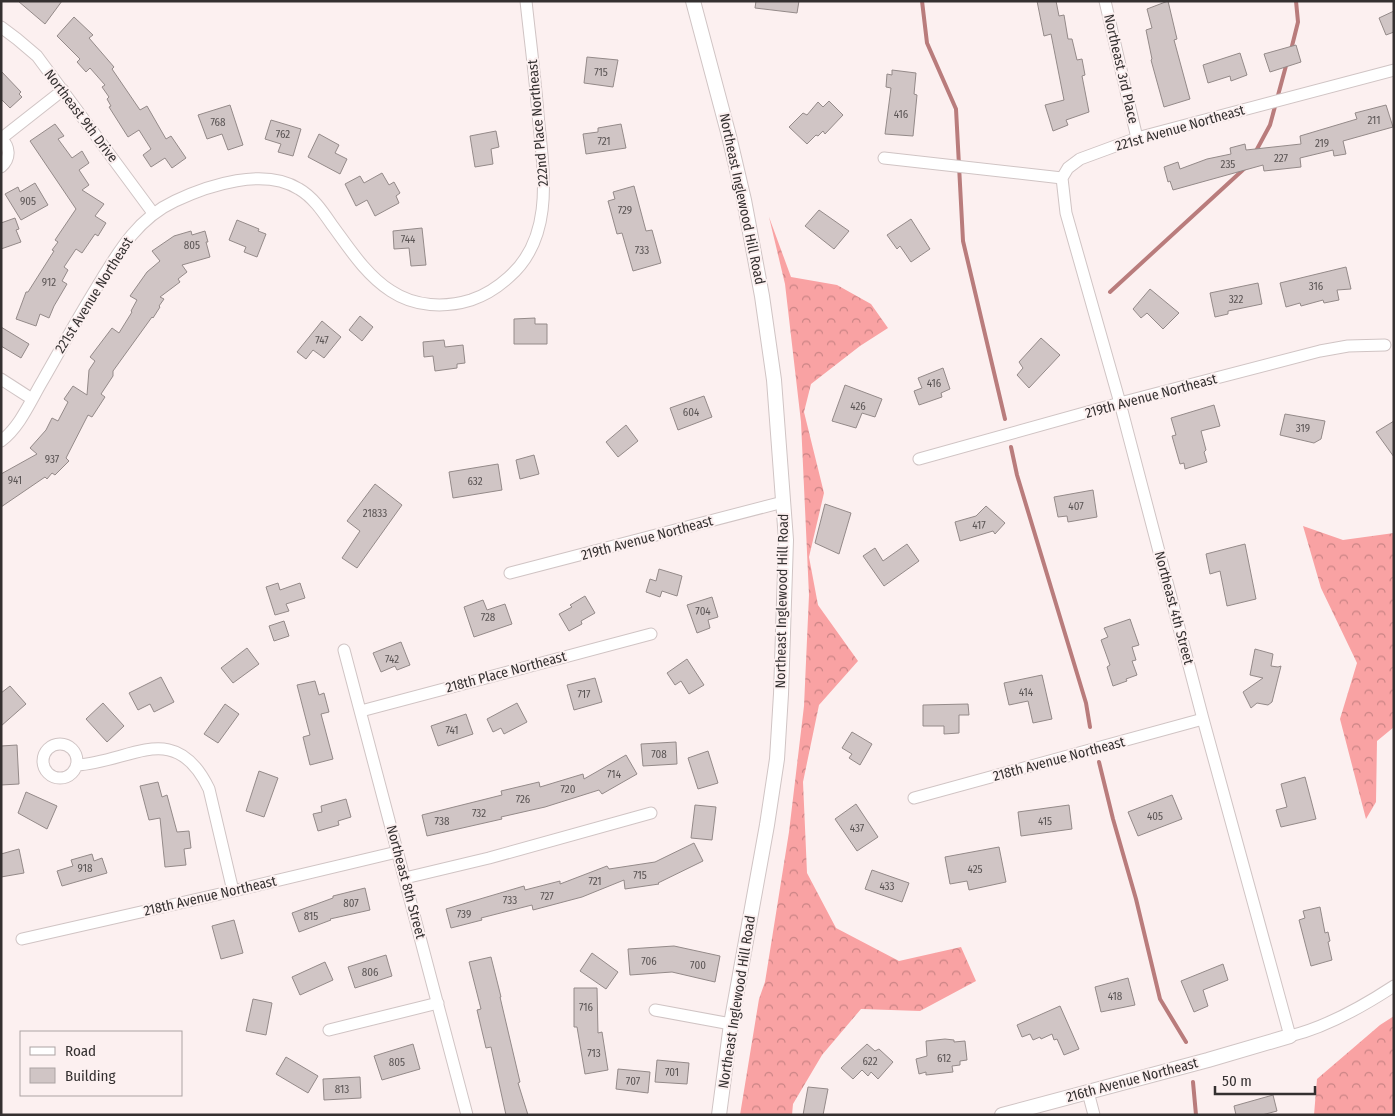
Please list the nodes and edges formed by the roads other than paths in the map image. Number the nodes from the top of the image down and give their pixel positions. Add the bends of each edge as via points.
1 (526, 1) edge
2 (693, 1) edge
3 (1104, 1) edge
4 (1, 27) edge
5 (1394, 70) edge
6 (63, 90) junction
7 (2, 138) edge
8 (1137, 138) junction
9 (884, 158) dead end
10 (1, 166) edge
11 (1062, 178) junction
12 (153, 213) junction
13 (325, 216) joint
14 (1385, 345) dead end
15 (1, 379) edge
16 (32, 399) junction
17 (1120, 403) junction
18 (1, 441) edge
19 (919, 459) dead end
20 (783, 502) junction
21 (510, 573) dead end
22 (651, 634) dead end
23 (344, 650) dead end
24 (361, 710) junction
25 (1203, 719) junction
26 (77, 765) dead end
27 (914, 798) dead end
28 (651, 813) dead end
29 (397, 852) junction
30 (405, 878) junction
31 (234, 892) junction
32 (22, 939) dead end
33 (1394, 986) edge
34 (438, 1002) junction
35 (655, 1010) dead end
36 (731, 1024) junction
37 (329, 1030) dead end
38 (1290, 1036) junction
39 (1088, 1092) junction
40 (467, 1115) edge
41 (719, 1115) edge
42 (1002, 1115) edge
43 (1094, 1115) edge

1 - 13 street, 222nd Place Northeast via 544,178 537,233 532,248 516,271 497,288 455,305 412,301 392,292 376,279
2 - 20 street, Northeast Inglewood Hill Road via 736,164 762,296 774,380
3 - 8 street, Northeast 3rd Place
4 - 6 street, Northeast 9th Drive via 37,56
5 - 8 street, 221st Avenue Northeast
6 - 7 street
6 - 12 street, Northeast 9th Drive
7 - 10 street via 9,154
8 - 11 street, 221st Avenue Northeast via 1080,159 1068,168
9 - 11 street
11 - 17 street, Northeast 4th Street via 1066,212
12 - 13 street, 221st Avenue Northeast via 211,187 261,179 280,181 298,188
12 - 16 street, 221st Avenue Northeast via 126,241
14 - 17 street, 219th Avenue Northeast via 1320,351
15 - 16 street
16 - 18 street, 221st Avenue Northeast via 16,425
17 - 19 street, 219th Avenue Northeast
17 - 25 street, Northeast 4th Street
20 - 21 street, 219th Avenue Northeast
20 - 36 street, Northeast Inglewood Hill Road via 786,540 776,759
22 - 24 street, 218th Place Northeast
23 - 24 street, Northeast 8th Street
24 - 29 street, Northeast 8th Street
25 - 27 street, 218th Avenue Northeast
25 - 38 street, Northeast 4th Street
26 - 31 street via 154,748 172,750 187,759 209,789
28 - 30 street
29 - 30 street, Northeast 8th Street
29 - 31 street, 218th Avenue Northeast
30 - 34 street, Northeast 8th Street
31 - 32 street, 218th Avenue Northeast
33 - 38 street via 1341,1016
34 - 37 street
34 - 40 street, Northeast 8th Street
35 - 36 street
36 - 41 street, Northeast Inglewood Hill Road
38 - 39 street, 216th Avenue Northeast
39 - 42 street, 216th Avenue Northeast
39 - 43 street

